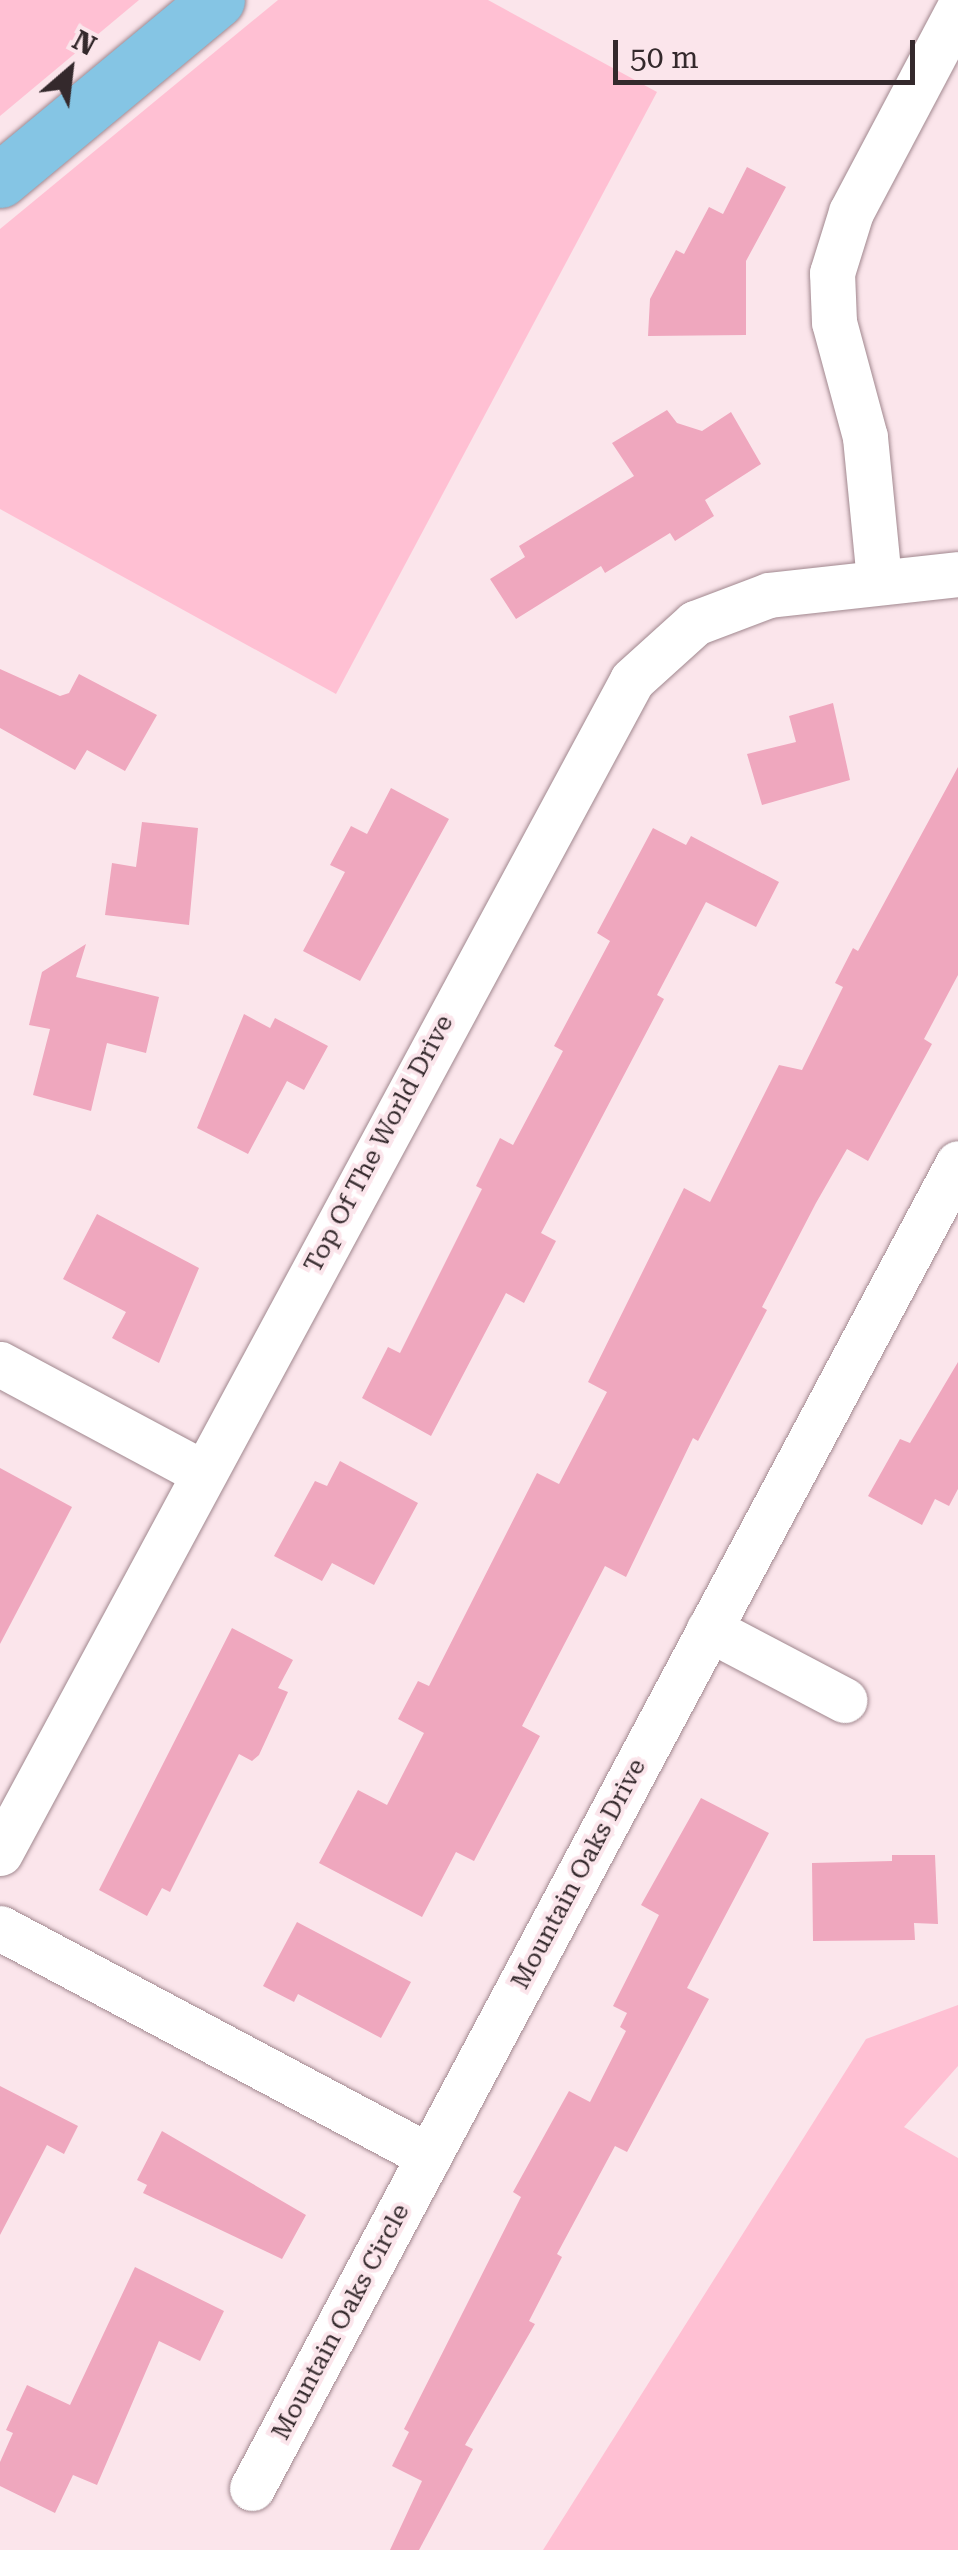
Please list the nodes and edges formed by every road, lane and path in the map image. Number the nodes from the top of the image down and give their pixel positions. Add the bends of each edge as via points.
1 (217, 0) edge
2 (958, 10) edge
3 (0, 180) edge
4 (958, 574) edge
5 (879, 580) junction
6 (958, 1164) edge
7 (0, 1364) edge
8 (203, 1473) junction
9 (709, 1628) junction
10 (844, 1700) dead end
11 (0, 1853) edge
12 (0, 1928) edge
13 (429, 2156) junction
14 (252, 2488) dead end

1 - 3 main road
2 - 5 street via 851,212 832,273 834,322 865,438
4 - 5 street, Top Of The World Drive
5 - 8 street, Top Of The World Drive via 807,588 731,608 695,623 632,680
6 - 9 street, Mountain Oaks Drive
7 - 8 street
8 - 11 street, Top Of The World Drive
9 - 10 street
9 - 13 street, Mountain Oaks Drive
12 - 13 street
13 - 14 street, Mountain Oaks Circle

